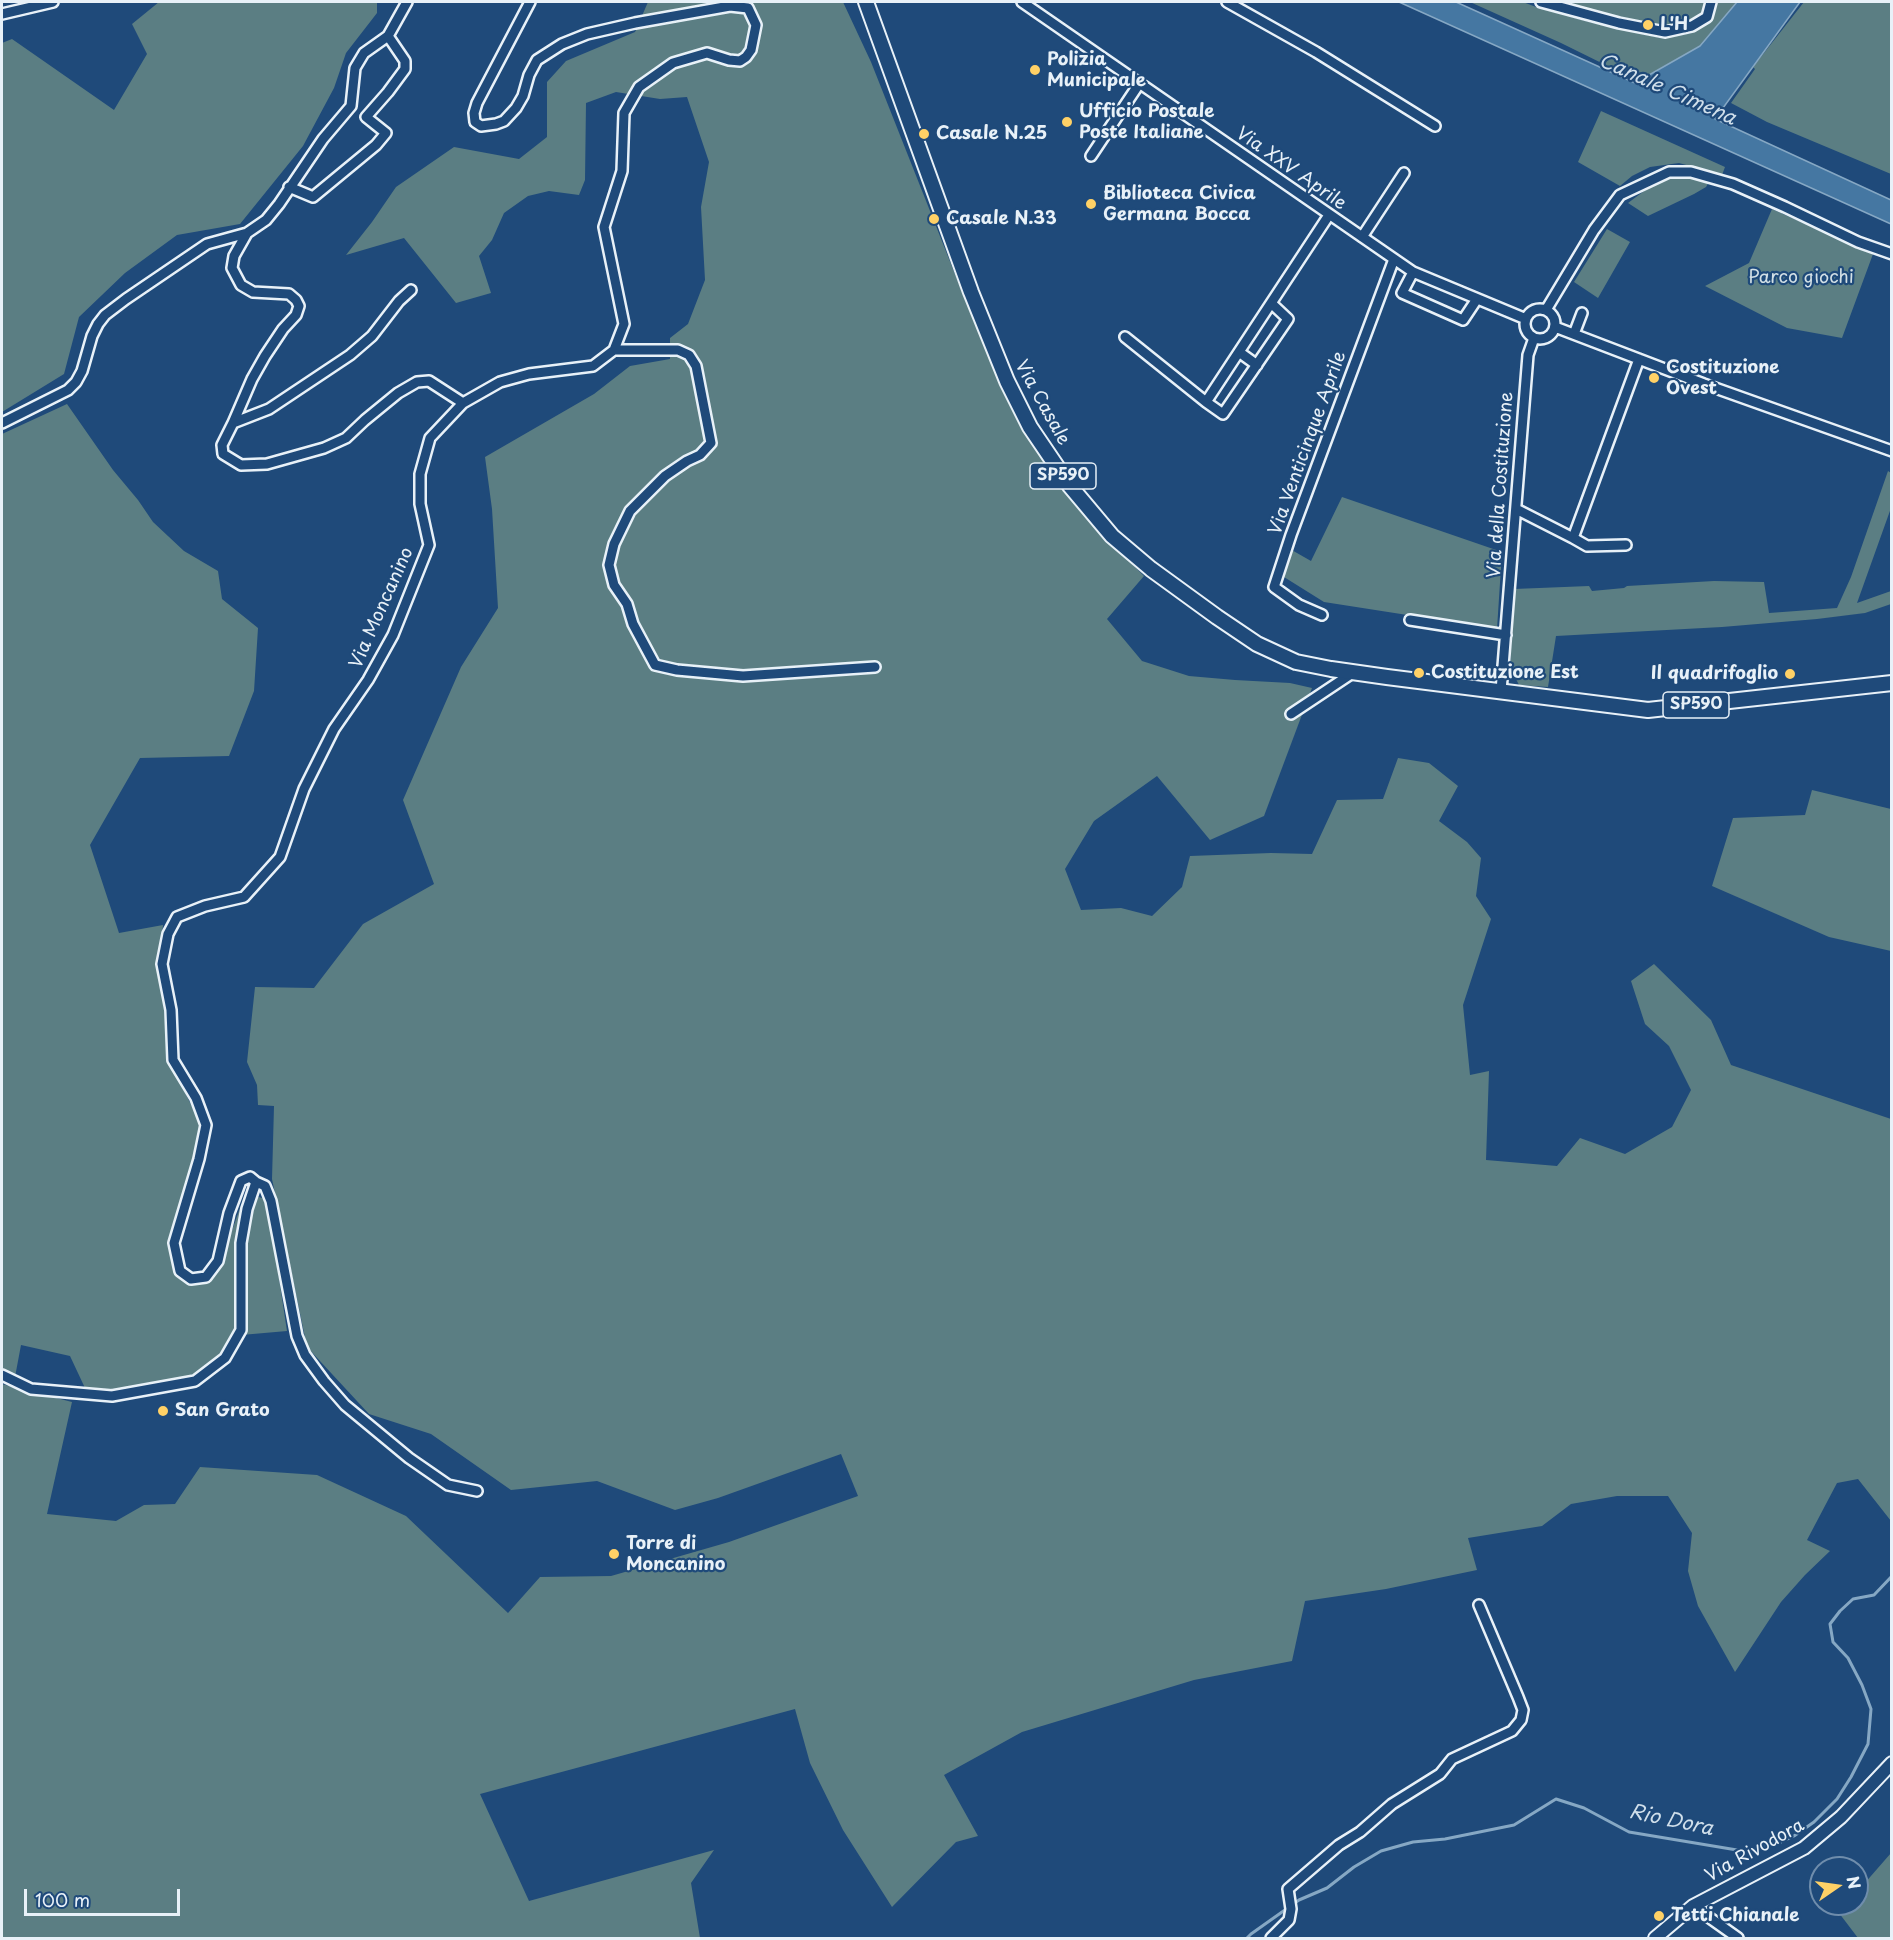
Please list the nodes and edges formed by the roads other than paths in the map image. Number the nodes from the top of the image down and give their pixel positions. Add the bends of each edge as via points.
1 (53, 2) edge
2 (407, 2) edge
3 (530, 2) edge
4 (1022, 2) edge
5 (1227, 2) edge
6 (1541, 2) edge
7 (1711, 2) edge
8 (41, 3) edge
9 (866, 4) edge
10 (2, 14) edge
11 (388, 36) junction
12 (1139, 84) junction
13 (1436, 126) dead end
14 (1091, 156) dead end
15 (1404, 173) dead end
16 (289, 187) junction
17 (1329, 215) junction
18 (247, 233) junction
19 (1362, 237) junction
20 (1892, 254) edge
21 (1394, 259) junction
22 (1413, 272) junction
23 (411, 290) dead end
24 (1477, 299) junction
25 (1271, 303) junction
26 (1546, 310) junction
27 (1582, 313) dead end
28 (1526, 319) junction
29 (1555, 327) junction
30 (1574, 334) junction
31 (1125, 337) dead end
32 (1534, 338) junction
33 (614, 350) junction
34 (1239, 352) junction
35 (1639, 359) junction
36 (1257, 365) junction
37 (1206, 402) junction
38 (463, 403) junction
39 (2, 423) edge
40 (233, 423) junction
41 (1891, 448) edge
42 (1516, 508) junction
43 (1573, 538) junction
44 (1626, 545) dead end
45 (1322, 615) dead end
46 (1410, 620) dead end
47 (1506, 635) junction
48 (875, 667) dead end
49 (1354, 672) junction
50 (1892, 683) edge
51 (1501, 692) junction
52 (1291, 714) dead end
53 (256, 1182) junction
54 (2, 1375) edge
55 (477, 1491) dead end
56 (1479, 1605) dead end
57 (1892, 1763) edge
58 (1693, 1906) junction
59 (1271, 1938) edge
60 (1655, 1938) edge
61 (1738, 1938) edge

1 - 8 street
2 - 11 street
3 - 33 street via 477,103 475,122 481,126 504,121 516,108 537,60 587,34 730,6 748,8 756,24 746,57 734,61 707,53 673,63 639,87 624,113 622,171 604,227 624,324
4 - 12 street, Via XXV Aprile
5 - 13 street
6 - 7 street via 1665,32 1692,26 1707,17
8 - 10 street
9 - 49 main road, Via Casale / SP590 via 1007,381 1030,427 1070,486 1112,536 1151,569 1249,638 1296,662
11 - 16 street via 364,53 355,68 351,106
11 - 16 street via 405,62 405,69 366,117 386,133 313,197
12 - 14 street
12 - 17 street, Via XXV Aprile
15 - 19 street
16 - 18 street via 266,220
17 - 19 street, Via XXV Aprile
17 - 25 street
18 - 39 street via 207,244 105,315 92,336 76,382 68,390
18 - 40 street via 234,256 235,277 253,292 289,294 300,306 264,356
19 - 21 street, Via XXV Aprile
20 - 26 street via 1733,184 1691,172 1669,172 1620,195
21 - 22 street, Via XXV Aprile
21 - 45 street, Via Venticinque Aprile via 1274,587
22 - 24 street, Via XXV Aprile
22 - 24 street via 1402,293 1463,320
23 - 40 street via 350,356 269,409
24 - 28 street, Via XXV Aprile
25 - 34 street
25 - 36 street via 1288,319
26 - 28 street via 1533,311
26 - 29 street
27 - 30 street
28 - 32 street via 1526,327
29 - 30 street
29 - 32 street via 1547,337
30 - 35 street
31 - 37 street
32 - 42 street, Via della Costituzione via 1528,355
33 - 38 street, Via Moncanino via 593,366 500,382
33 - 48 street via 678,350 688,355 696,366 711,444 665,476 630,511 614,544 609,565 614,585 655,665 743,676
34 - 36 street
34 - 37 street
35 - 41 street
35 - 43 street
36 - 37 street via 1223,414
38 - 40 street via 429,381 417,382 398,393 346,438 267,464 241,465 223,454 222,445
38 - 53 street, Via Moncanino via 430,438 420,474 420,504 429,545 393,635 334,729 304,789 280,857 244,897 177,917 168,933 162,964 171,1010 173,1060 196,1098 206,1125 174,1243 180,1271 191,1279 206,1277 218,1262 241,1181 250,1177
42 - 43 street
42 - 47 street, Via della Costituzione
43 - 44 street via 1607,550
46 - 47 street
47 - 51 street, Via della Costituzione
49 - 51 main road, Via Casale / SP590
49 - 52 street
50 - 51 main road, Via Casale / SP590 via 1648,710
53 - 54 street via 241,1243 241,1330 225,1358 195,1382 112,1396 31,1389
53 - 55 street via 265,1186 271,1201 297,1336 305,1355 345,1405 409,1458 448,1485
56 - 59 street via 1523,1710 1521,1720 1512,1731 1452,1759 1440,1774 1392,1804 1288,1889 1289,1920
57 - 58 street, Via Rivodora via 1841,1817 1804,1848
58 - 60 street, Via Rivodora
58 - 61 street

